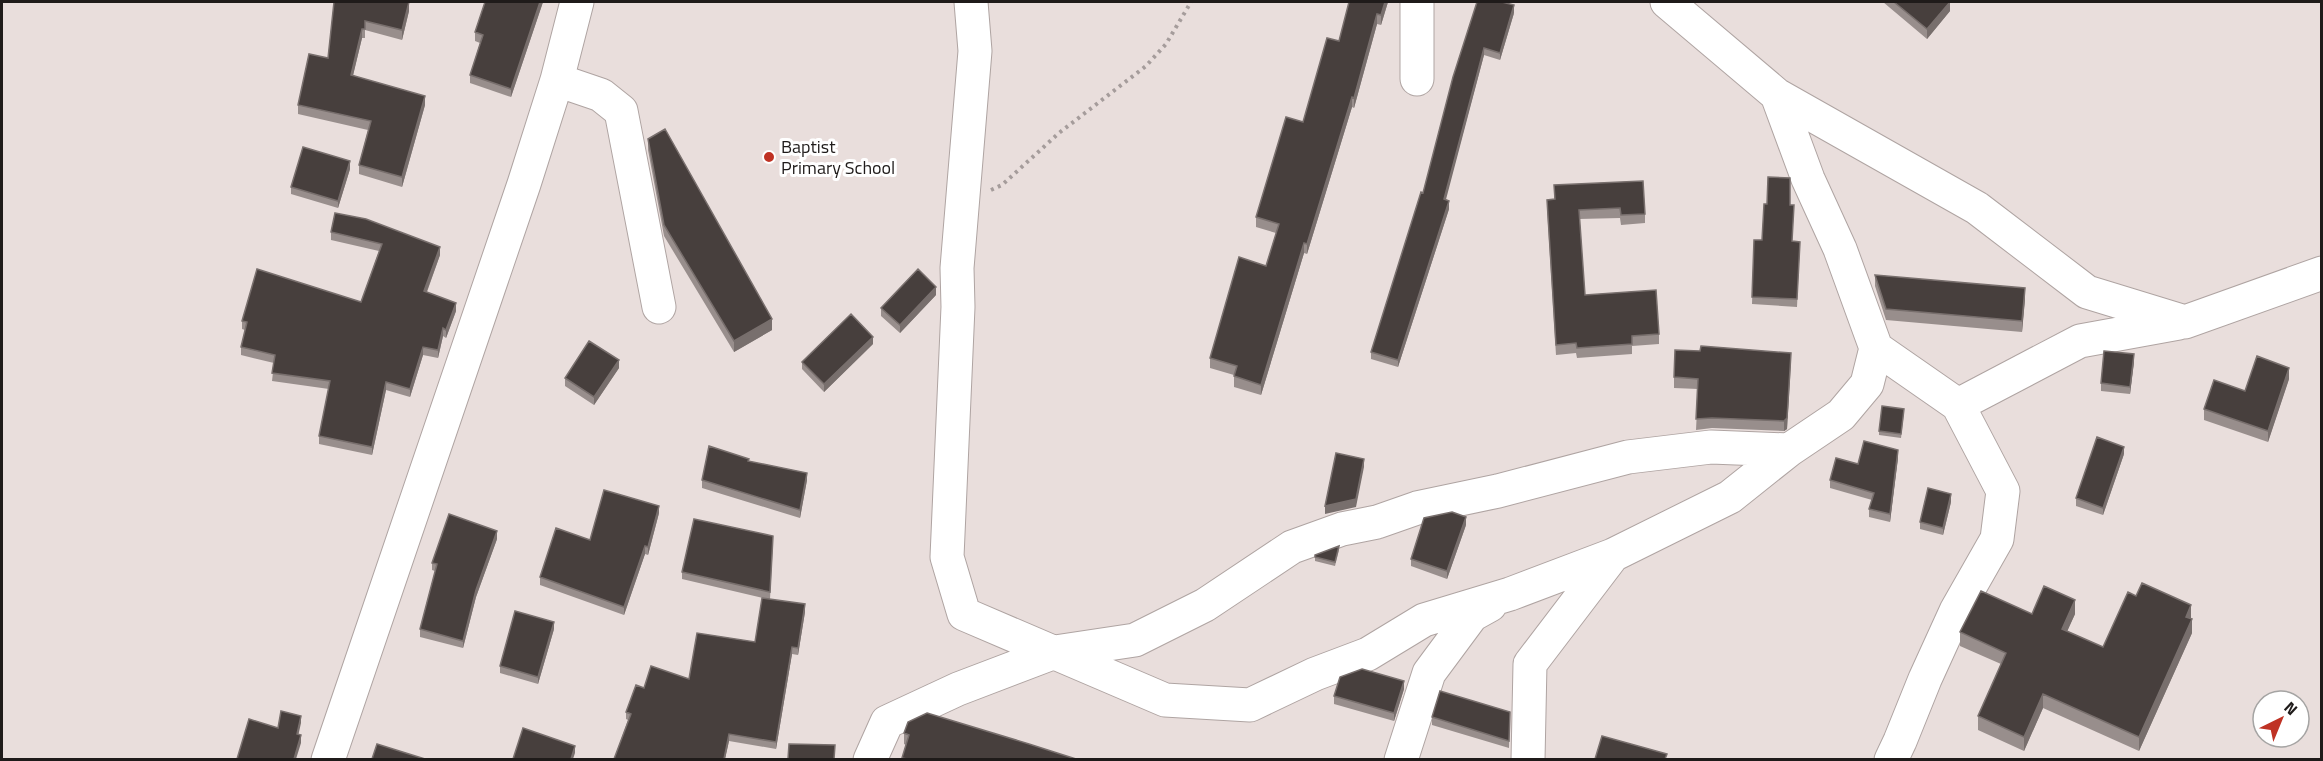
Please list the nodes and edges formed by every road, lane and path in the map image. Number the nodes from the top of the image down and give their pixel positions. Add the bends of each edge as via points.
1 (577, 2) edge
2 (971, 2) edge
3 (1191, 2) edge
4 (1417, 2) edge
5 (1667, 2) edge
6 (1417, 79) dead end
7 (556, 80) junction
8 (1777, 95) junction
9 (963, 193) junction
10 (2322, 273) edge
11 (659, 307) dead end
12 (2185, 322) junction
13 (1876, 348) junction
14 (1958, 405) junction
15 (1789, 450) junction
16 (1613, 555) junction
17 (1510, 594) junction
18 (1055, 652) junction
19 (328, 759) edge
20 (870, 759) edge
21 (1401, 759) edge
22 (1528, 759) edge
23 (1891, 759) edge

1 - 7 street
2 - 9 street via 975,51
3 - 9 path via 1166,44 1146,66 1059,133 1002,185 984,194
4 - 6 street
5 - 8 street
7 - 11 street via 601,96 621,111
7 - 19 street
8 - 12 street via 1977,208 2087,292
8 - 13 street
9 - 18 street via 947,557 964,614
10 - 12 street
12 - 14 street via 2080,341
13 - 14 street
13 - 15 street via 1867,384 1842,415
14 - 23 street via 2003,491 1997,539 1956,611
15 - 16 street via 1730,497
15 - 18 street via 1711,447 1628,457 1417,508 1292,547 1205,605 1135,640
16 - 17 street
16 - 22 street via 1530,664
17 - 18 street via 1424,620 1368,654 1250,705 1165,700
17 - 21 street via 1472,615 1429,673
18 - 20 street via 958,689 887,722

